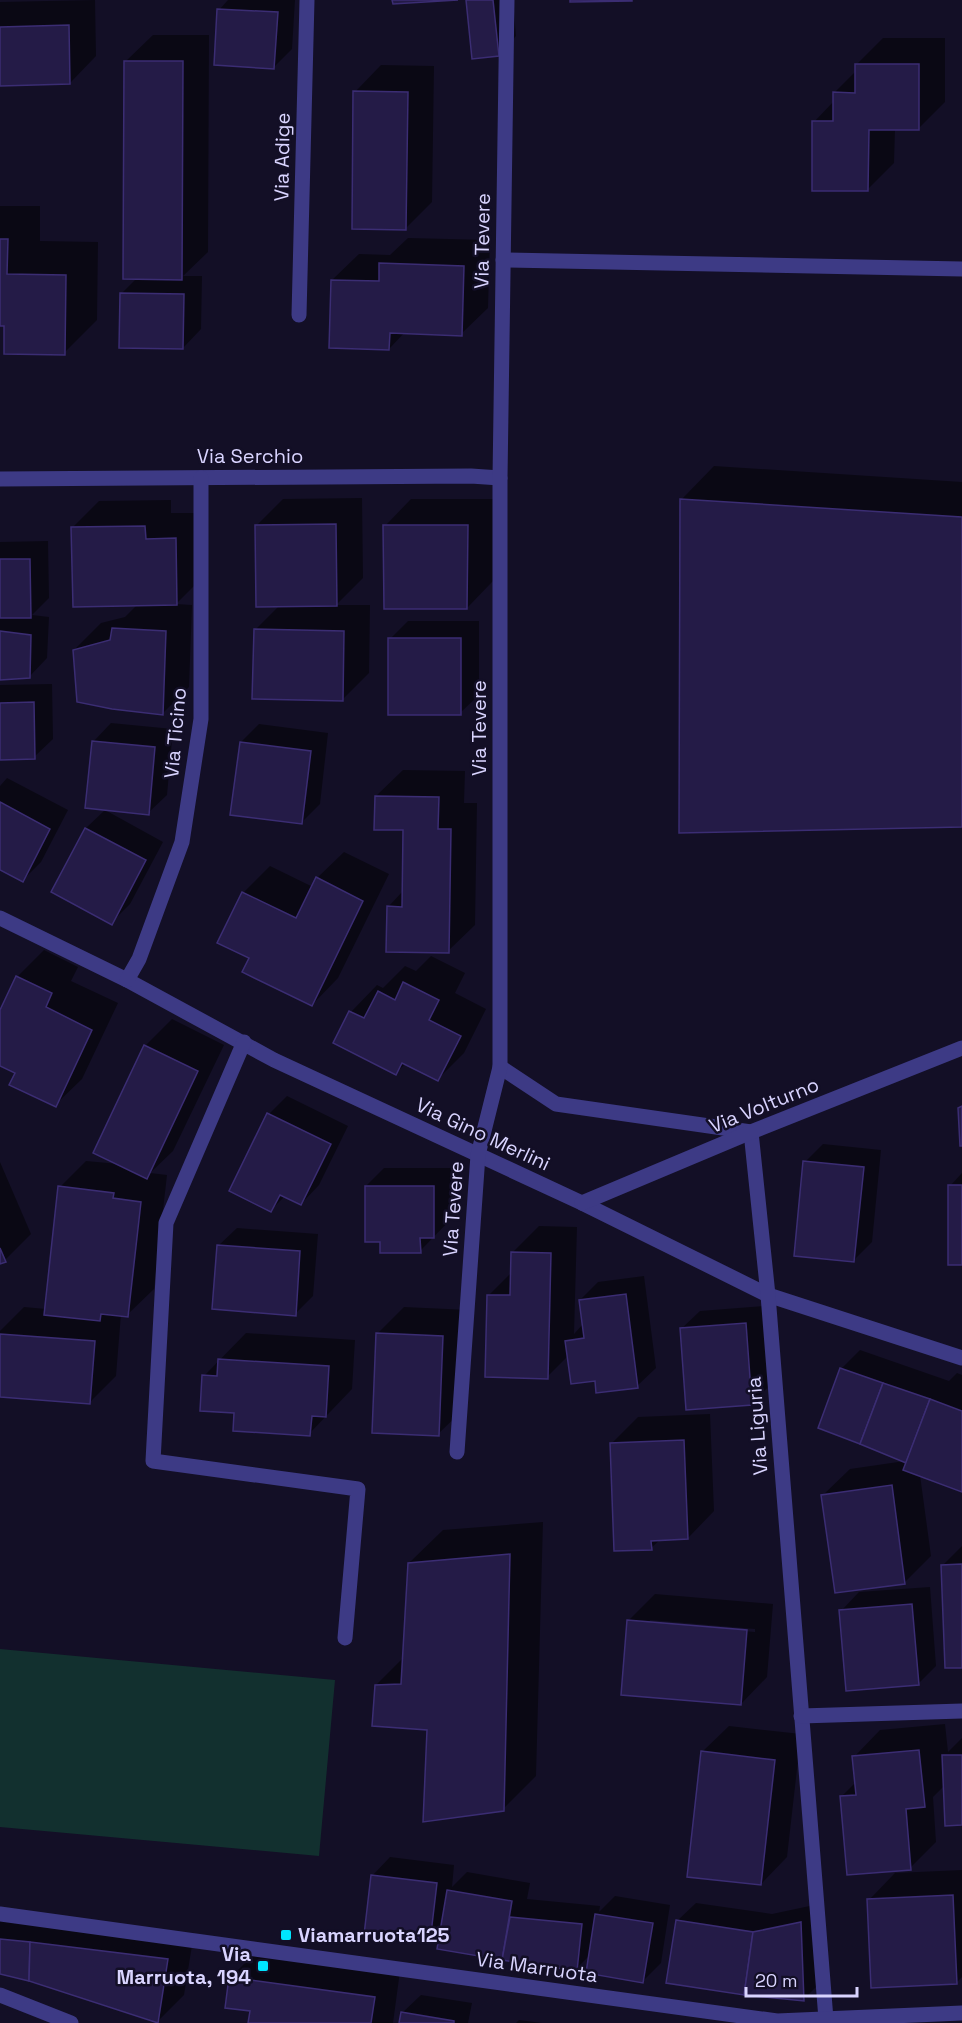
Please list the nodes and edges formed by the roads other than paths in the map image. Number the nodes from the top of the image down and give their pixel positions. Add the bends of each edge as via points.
1 (307, 0) edge
2 (507, 0) edge
3 (503, 260) junction
4 (962, 269) edge
5 (299, 315) dead end
6 (201, 478) junction
7 (500, 478) junction
8 (0, 479) edge
9 (0, 918) edge
10 (127, 980) junction
11 (244, 1042) junction
12 (962, 1048) edge
13 (500, 1067) junction
14 (751, 1132) junction
15 (478, 1155) junction
16 (582, 1203) junction
17 (768, 1295) junction
18 (962, 1358) edge
19 (457, 1452) dead end
20 (345, 1638) dead end
21 (962, 1711) edge
22 (801, 1716) junction
23 (0, 1914) edge
24 (0, 1995) edge
25 (962, 2013) edge
26 (826, 2019) junction
27 (71, 2023) edge

1 - 5 street, Via Adige
2 - 3 street, Via Tevere
3 - 4 street
3 - 7 street, Via Tevere
6 - 7 street, Via Serchio
6 - 8 street, Via Serchio
6 - 10 street, Via Ticino via 200,730 182,842 139,959
7 - 13 street, Via Tevere
9 - 10 street, Via Gino Merlini
10 - 11 street, Via Gino Merlini
11 - 15 street, Via Gino Merlini via 274,1060
11 - 20 street via 166,1223 153,1461 358,1489
12 - 14 street, Via Volturno
13 - 14 street via 556,1104
13 - 15 street, Via Tevere
14 - 16 street, Via Volturno
14 - 17 street, Via Liguria
15 - 16 street, Via Gino Merlini
15 - 19 street, Via Tevere
16 - 17 street, Via Gino Merlini
17 - 18 street, Via Gino Merlini
17 - 22 street, Via Liguria
21 - 22 street
22 - 26 street, Via Liguria
23 - 26 street, Via Marruota via 777,2021
24 - 27 street
25 - 26 street, Via Marruota

